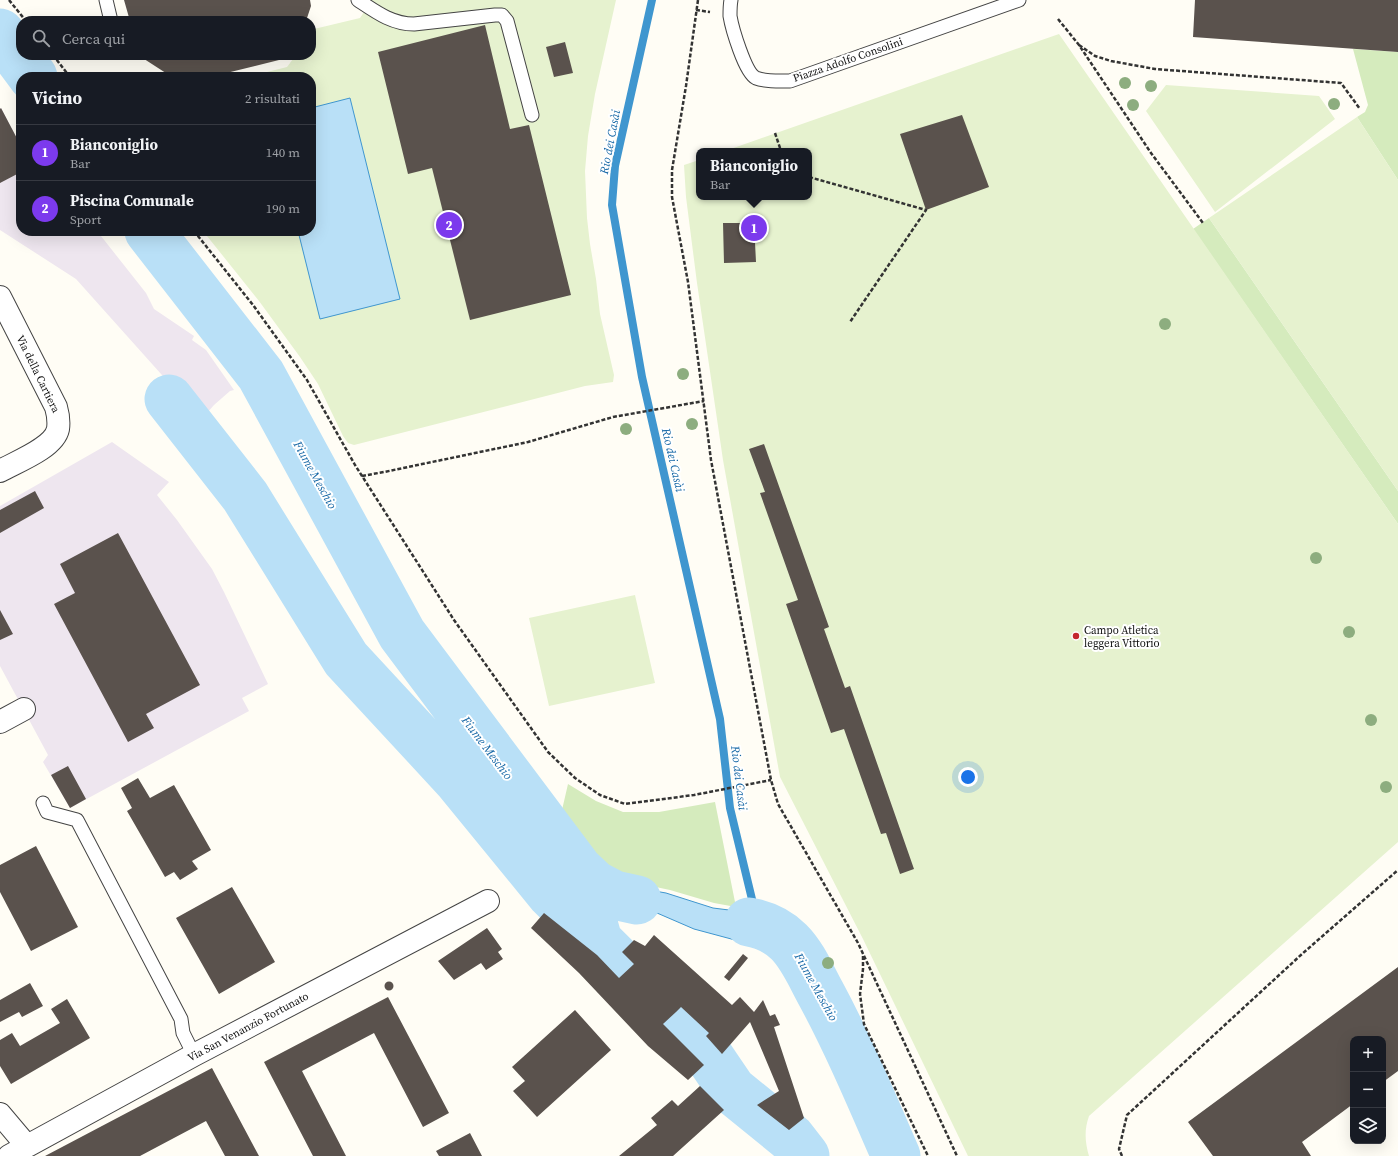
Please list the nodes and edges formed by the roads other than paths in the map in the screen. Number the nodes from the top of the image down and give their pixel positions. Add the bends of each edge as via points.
1 (106, 0) edge
2 (358, 0) edge
3 (731, 0) edge
4 (1019, 0) edge
5 (110, 16) edge
6 (532, 115) dead end
7 (0, 297) edge
8 (0, 471) edge
9 (24, 709) dead end
10 (0, 722) edge
11 (43, 803) dead end
12 (488, 901) dead end
13 (194, 1056) junction
14 (0, 1114) edge
15 (18, 1151) edge

1 - 5 lane
2 - 6 lane via 403,24 502,15 507,21
3 - 4 lane, Piazza Adolfo Consolini via 732,25 747,68 754,77 768,81 790,80
7 - 8 street, Via della Cartiera via 56,407 58,417 58,429 50,442
9 - 10 street
11 - 13 lane via 47,812 77,820 181,1019 183,1033
12 - 13 street, Via San Venanzio Fortunato
13 - 15 street, Via San Venanzio Fortunato
14 - 15 street

